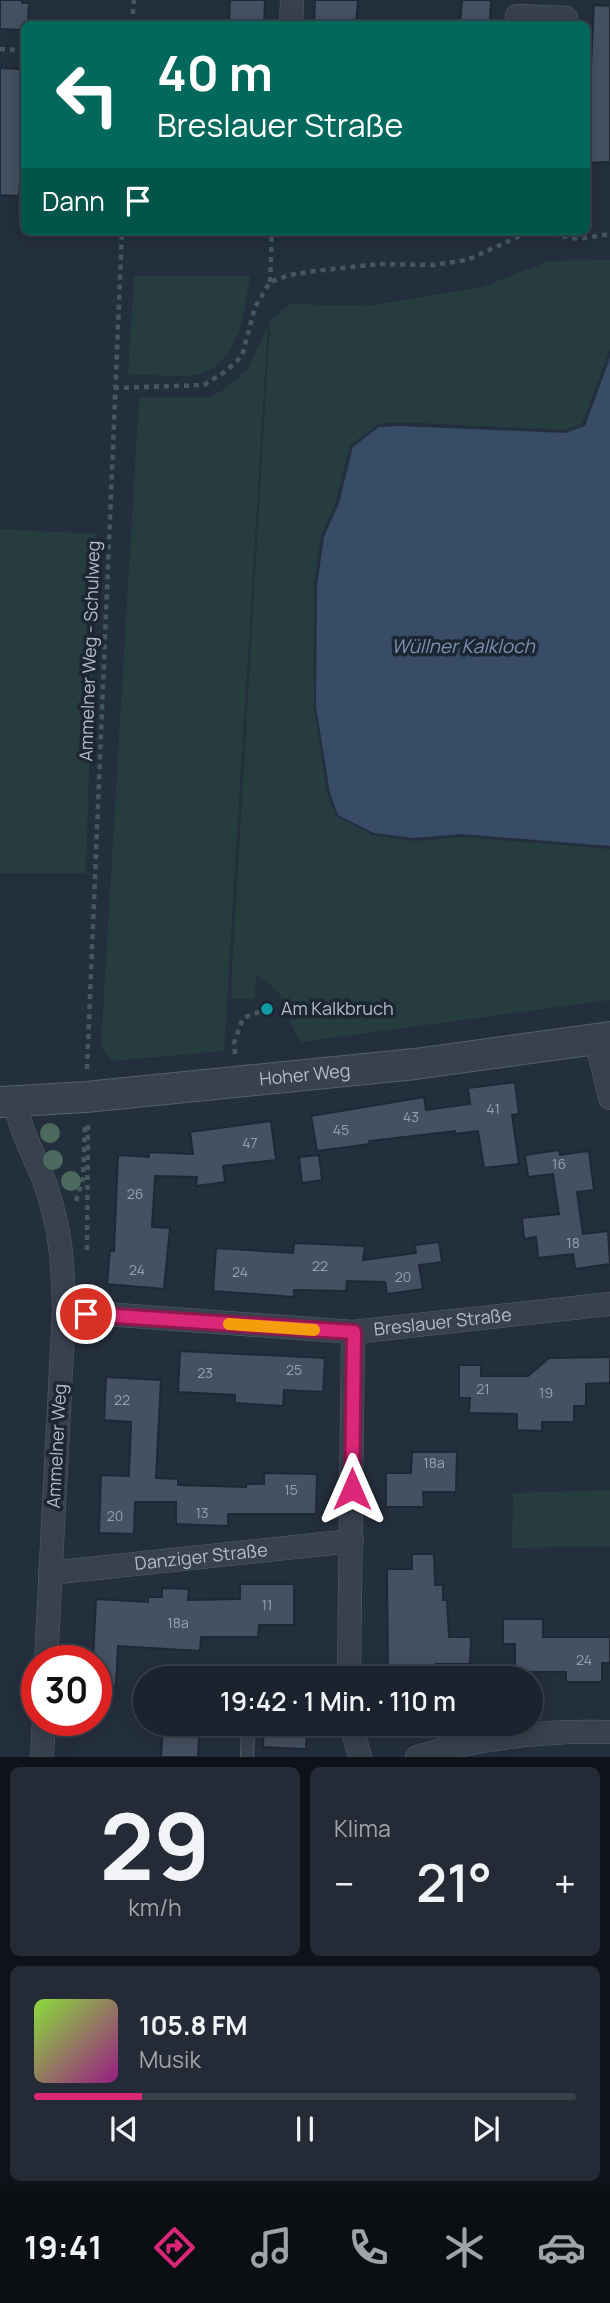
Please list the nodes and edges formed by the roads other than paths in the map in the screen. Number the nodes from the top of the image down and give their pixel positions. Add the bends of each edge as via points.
1 (292, 0) edge
2 (552, 14) edge
3 (291, 21) edge
4 (517, 21) edge
5 (603, 1038) edge
6 (610, 1098) edge
7 (8, 1102) edge
8 (610, 1304) edge
9 (64, 1311) junction
10 (354, 1332) junction
11 (352, 1541) junction
12 (50, 1573) junction
13 (47, 1645) edge
14 (349, 1666) edge
15 (610, 1732) edge
16 (43, 1736) edge
17 (248, 1736) edge
18 (354, 1736) edge
19 (42, 1757) edge
20 (247, 1757) edge
21 (360, 1757) edge
22 (417, 1757) edge

1 - 3 street
2 - 4 street via 517,16
5 - 6 street
5 - 7 street, Hoher Weg via 415,1064 86,1085
7 - 9 street, Ammelner Weg via 44,1181 59,1230
8 - 10 street, Breslauer Straße
9 - 10 street, Breslauer Straße
9 - 12 street, Ammelner Weg
10 - 11 street
11 - 12 street, Danziger Straße
11 - 14 street
12 - 13 street, Ammelner Weg
15 - 22 street via 509,1735
16 - 19 street
17 - 20 lane
18 - 21 street

